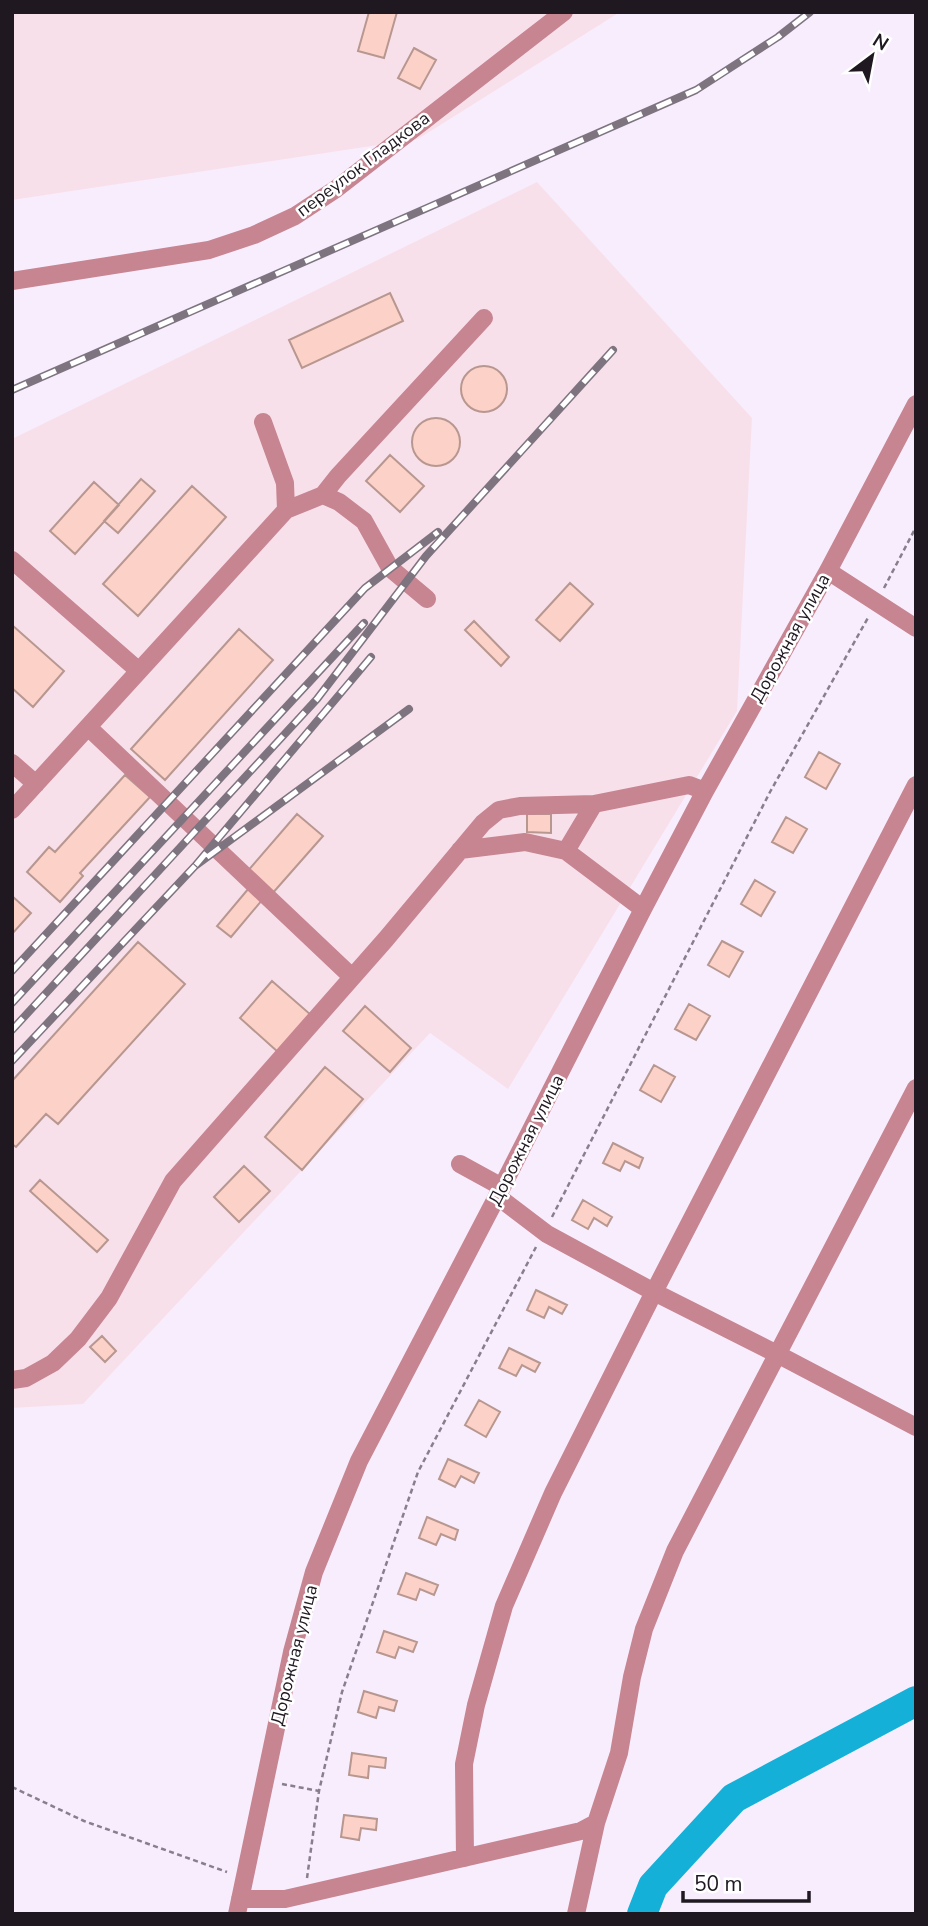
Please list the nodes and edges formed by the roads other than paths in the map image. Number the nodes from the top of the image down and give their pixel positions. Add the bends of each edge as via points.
1 (564, 12) edge
2 (12, 281) edge
3 (484, 318) dead end
4 (916, 404) edge
5 (262, 422) dead end
6 (323, 495) junction
7 (286, 510) junction
8 (12, 560) edge
9 (828, 570) junction
10 (427, 599) dead end
11 (916, 628) edge
12 (139, 671) junction
13 (88, 727) junction
14 (12, 762) edge
15 (36, 784) junction
16 (916, 785) edge
17 (705, 791) junction
18 (594, 804) junction
19 (12, 810) edge
20 (460, 850) junction
21 (566, 850) junction
22 (643, 909) junction
23 (352, 977) junction
24 (916, 1088) edge
25 (460, 1164) dead end
26 (500, 1191) junction
27 (654, 1292) junction
28 (778, 1354) junction
29 (12, 1380) edge
30 (916, 1427) edge
31 (596, 1823) junction
32 (465, 1858) junction
33 (239, 1906) edge
34 (289, 1907) edge
35 (576, 1914) edge

1 - 2 street, переулок Гладкова via 336,190 295,216 209,250
3 - 6 street
4 - 9 street, Дорожная улица
5 - 7 street via 285,482
6 - 7 street
6 - 10 street via 364,521 390,568
7 - 12 street
8 - 12 street
9 - 11 street
9 - 17 street, Дорожная улица
12 - 13 street
13 - 15 street
13 - 23 street
14 - 15 street
15 - 19 street
16 - 27 street
17 - 18 street via 689,785
17 - 22 street, Дорожная улица
18 - 20 street via 499,810
18 - 21 street
20 - 21 street via 525,842
20 - 23 street
21 - 22 street
22 - 26 street, Дорожная улица
23 - 29 street via 173,1181 109,1298 78,1339 53,1363 26,1378
24 - 28 street
25 - 26 street
26 - 27 street via 544,1232
26 - 33 street, Дорожная улица via 359,1461 314,1572 292,1651
27 - 28 street
27 - 32 street via 553,1493 505,1606 464,1765
28 - 30 street
28 - 31 street via 675,1550 644,1629 618,1754
31 - 32 street via 581,1831
31 - 35 street
32 - 34 street via 304,1895
33 - 34 street

